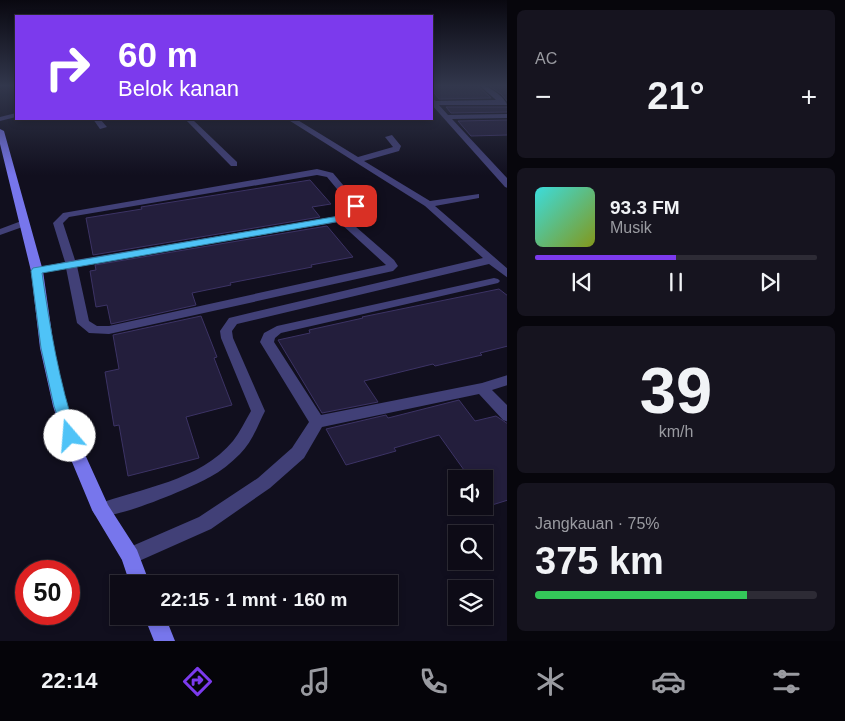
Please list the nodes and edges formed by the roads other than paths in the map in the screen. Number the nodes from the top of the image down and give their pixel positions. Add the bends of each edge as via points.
1 (13, 115) edge
2 (507, 116) edge
3 (447, 117) joint
4 (0, 119) edge
5 (97, 120) edge
6 (190, 120) edge
7 (293, 120) edge
8 (103, 127) dead end
9 (0, 131) edge
10 (389, 137) dead end
11 (357, 160) junction
12 (234, 164) dead end
13 (507, 184) edge
14 (476, 196) dead end
15 (428, 204) junction
16 (341, 219) junction
17 (24, 223) junction
18 (0, 232) edge
19 (490, 260) junction
20 (70, 264) junction
21 (36, 271) junction
22 (507, 273) edge
23 (494, 282) dead end
24 (507, 380) edge
25 (482, 388) junction
26 (507, 415) edge
27 (317, 422) junction
28 (101, 510) junction
29 (130, 556) junction
30 (137, 575) edge
31 (158, 625) edge
32 (165, 641) edge

1 - 4 street
2 - 3 street
3 - 13 street
5 - 8 street
6 - 12 street
7 - 11 street
9 - 17 main road
10 - 11 street via 398,146 396,149
11 - 15 street
14 - 15 street
15 - 19 street
16 - 20 street
16 - 20 street via 354,213 356,206 330,175 317,172 73,212 58,223
16 - 20 street via 392,266 109,330 94,330 84,323
17 - 18 street
17 - 21 main road
19 - 22 street
19 - 28 street via 233,321 226,332 227,338 258,411 235,450 207,471
20 - 21 street
21 - 28 main road via 47,348 60,406
23 - 27 street via 277,330 269,336 267,342
24 - 25 street
25 - 26 street
25 - 27 street
27 - 29 street via 298,453 264,483 204,523
28 - 29 main road
29 - 30 main road
31 - 32 main road

